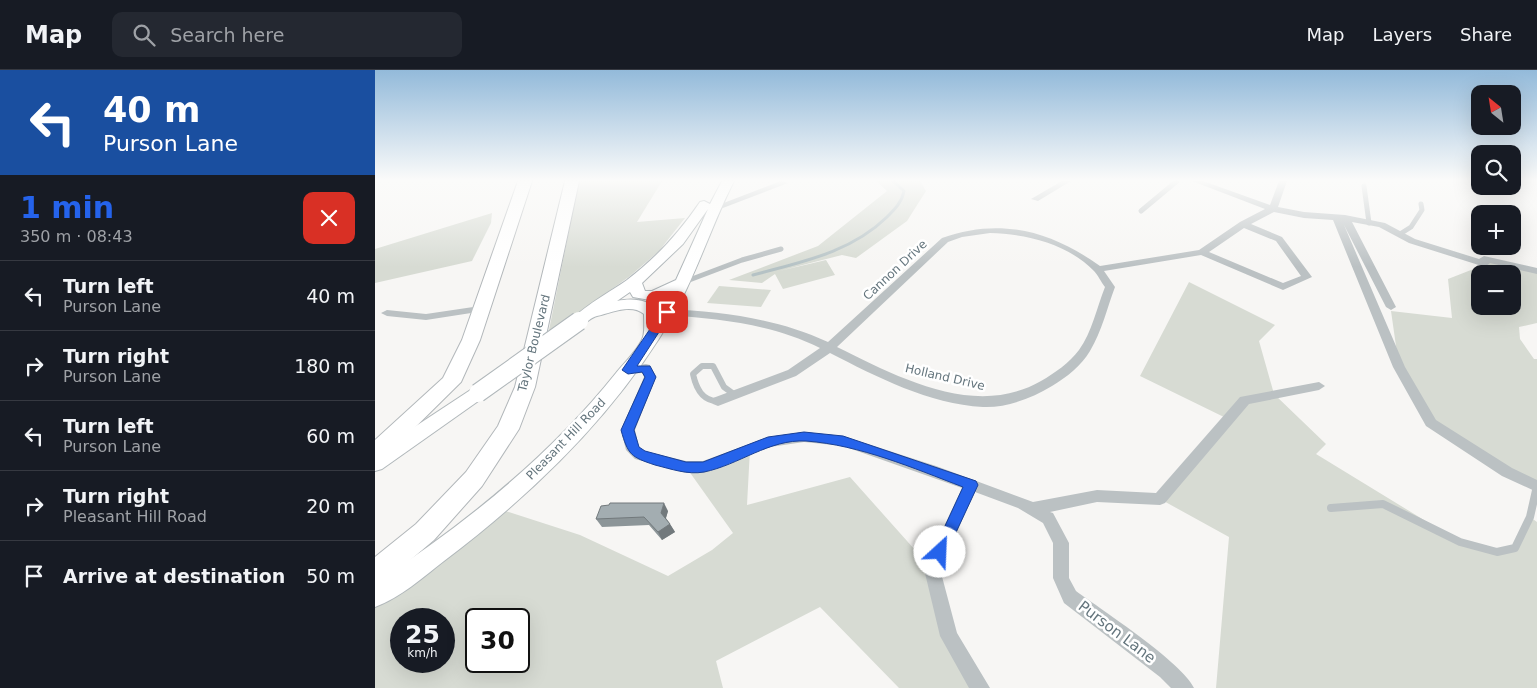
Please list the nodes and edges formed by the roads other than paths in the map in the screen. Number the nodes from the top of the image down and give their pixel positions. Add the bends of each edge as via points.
1 (712, 209) edge
2 (515, 210) edge
3 (565, 210) edge
4 (701, 210) edge
5 (1271, 210) edge
6 (1277, 210) edge
7 (1367, 210) edge
8 (1422, 210) edge
9 (1341, 218) junction
10 (1369, 223) junction
11 (1243, 224) junction
12 (1400, 234) junction
13 (781, 249) dead end
14 (1202, 252) junction
15 (1098, 269) junction
16 (1537, 271) edge
17 (640, 278) junction
18 (681, 283) junction
19 (1391, 307) dead end
20 (480, 309) junction
21 (387, 312) dead end
22 (667, 312) junction
23 (579, 321) junction
24 (651, 338) junction
25 (829, 348) junction
26 (628, 370) junction
27 (1319, 386) dead end
28 (735, 395) junction
29 (718, 401) joint
30 (375, 452) edge
31 (375, 463) edge
32 (971, 485) junction
33 (1537, 486) edge
34 (1331, 508) dead end
35 (1032, 509) junction
36 (375, 573) edge
37 (375, 596) edge
38 (980, 688) edge
39 (1184, 688) edge

1 - 18 main road, Pleasant Hill Road
2 - 20 main road
3 - 36 main road, Taylor Boulevard via 525,387 508,429 474,479 425,532
4 - 17 main road via 665,257
5 - 11 street
6 - 9 street
7 - 10 lane
8 - 12 lane via 1411,227
9 - 10 street
9 - 19 street
9 - 33 street via 1399,366 1431,423 1507,472
10 - 12 street
11 - 14 street
11 - 14 street via 1279,239 1307,276 1283,287
12 - 16 street via 1412,241 1485,264 1484,259
13 - 18 lane
14 - 15 street
15 - 25 street, Cannon Drive via 1065,247 1014,231 986,230 956,236 945,240
15 - 25 street, Holland Drive via 1110,287 1085,350 1046,386 1017,396 984,402 907,384
17 - 18 main road via 636,289 644,296 663,293
17 - 23 main road
18 - 22 main road, Pleasant Hill Road
20 - 21 street via 426,316
20 - 30 main road via 471,340 451,382
22 - 24 main road, Pleasant Hill Road
22 - 25 street, Holland Drive via 739,318 777,326
23 - 24 main road via 610,307 640,304 653,313
23 - 31 main road, bridge
24 - 26 main road, Pleasant Hill Road
25 - 28 street, Cannon Drive via 792,373
26 - 32 street, Purson Lane via 646,368 651,377 627,430 633,450 640,455 686,467 703,467 768,442 804,436 843,441
26 - 37 main road, Pleasant Hill Road via 590,416 524,482 451,542
27 - 35 street via 1245,400 1160,499 1097,496
28 - 29 street, Cannon Drive
28 - 29 lane via 724,387 713,366 697,368 693,374 704,398 710,402
32 - 35 street, Purson Lane
32 - 38 street via 933,568 949,636
33 - 34 lane via 1530,517 1515,548 1497,552 1460,542 1383,504
35 - 39 street, Purson Lane via 1047,518 1061,543 1061,578 1070,597 1167,670

